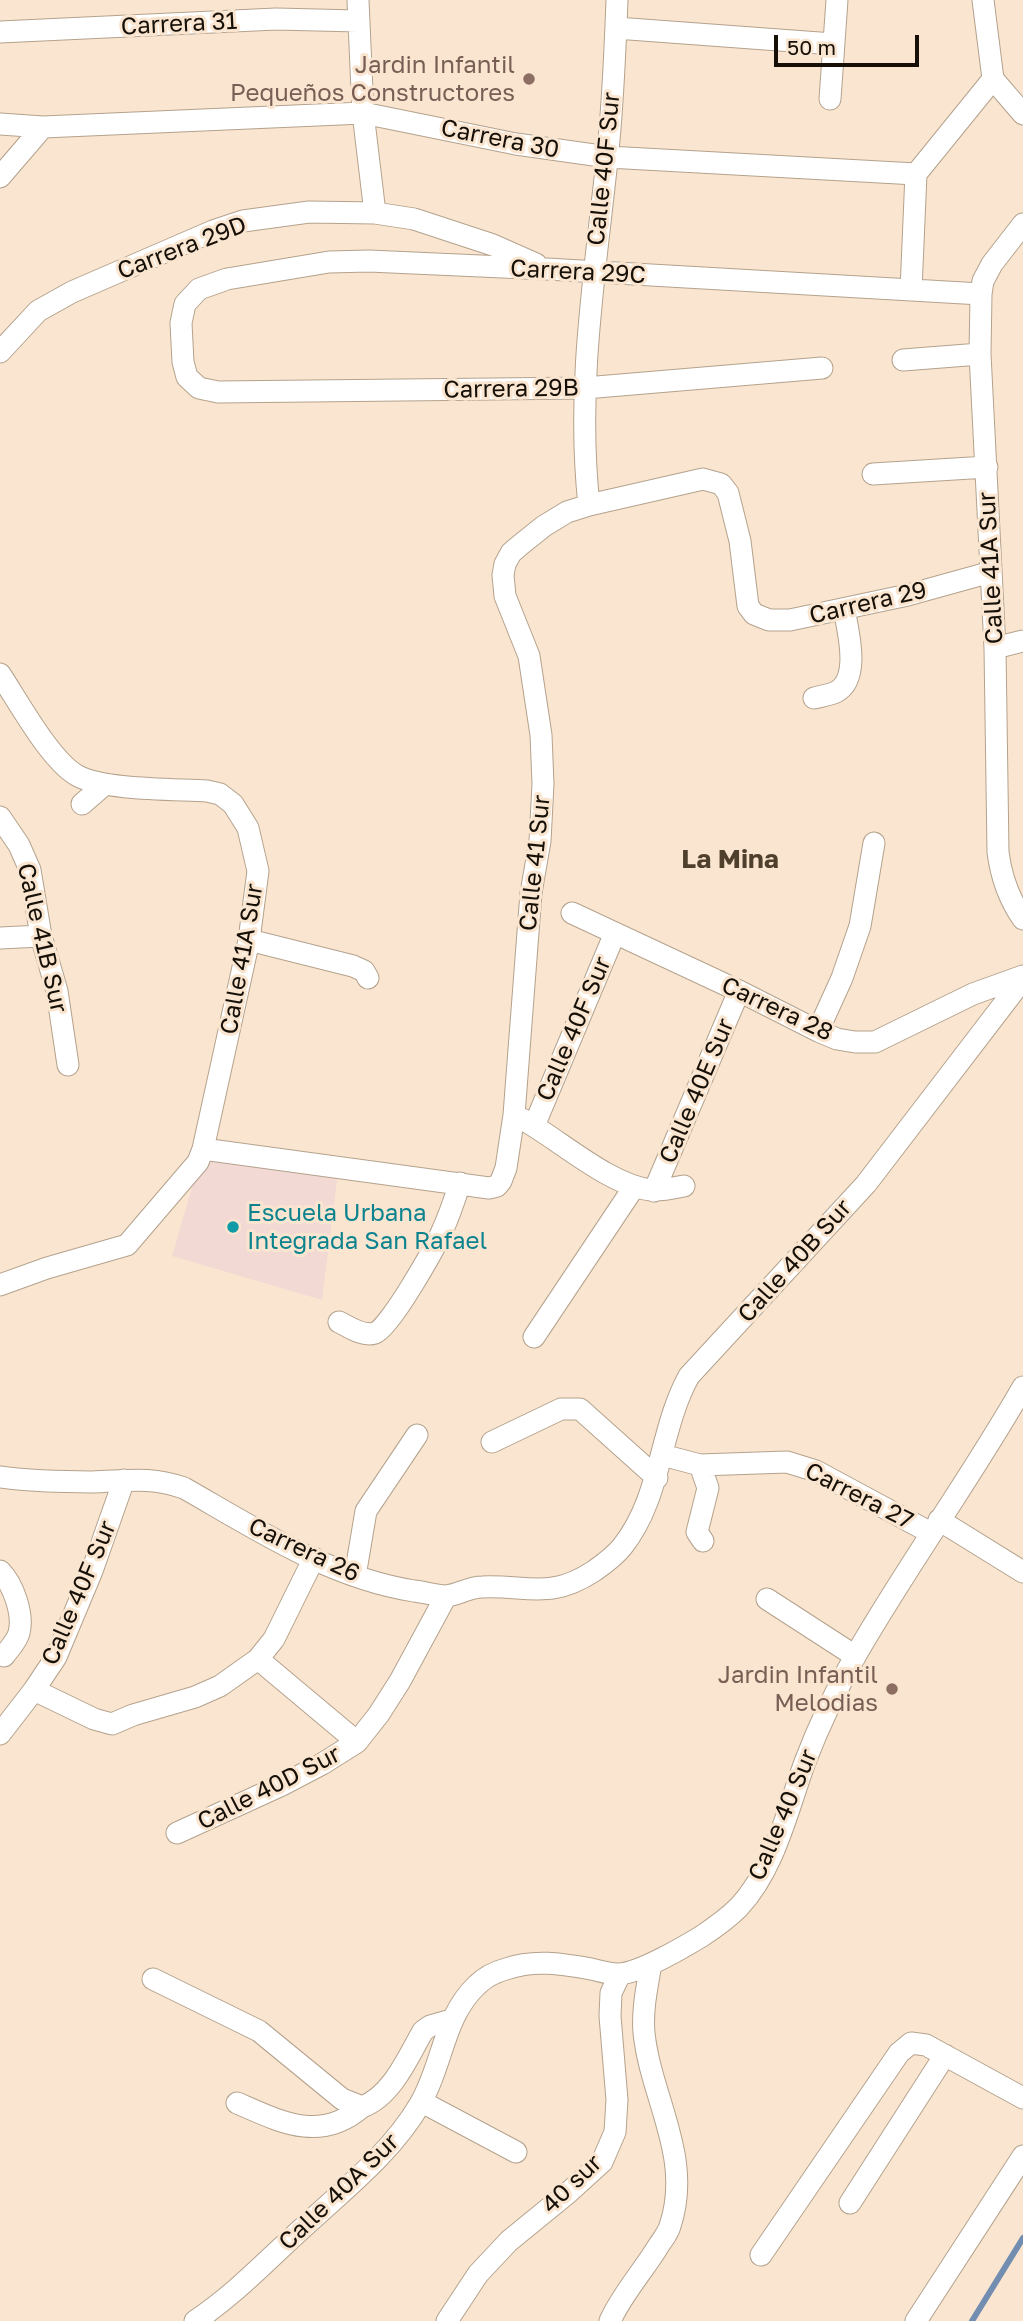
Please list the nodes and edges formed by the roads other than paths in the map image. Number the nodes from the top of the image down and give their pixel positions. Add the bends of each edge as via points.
1 (617, 0) edge
2 (837, 0) edge
3 (983, 0) edge
4 (994, 0) edge
5 (276, 10) edge
6 (358, 10) edge
7 (616, 28) junction
8 (0, 32) edge
9 (833, 44) junction
10 (993, 79) junction
11 (830, 99) dead end
12 (363, 113) junction
13 (1023, 114) edge
14 (0, 124) edge
15 (43, 127) junction
16 (608, 157) junction
17 (916, 174) junction
18 (0, 177) edge
19 (375, 214) junction
20 (1023, 224) edge
21 (547, 270) junction
22 (594, 274) junction
23 (911, 289) junction
24 (981, 294) junction
25 (0, 352) edge
26 (980, 354) junction
27 (904, 360) dead end
28 (822, 368) dead end
29 (199, 388) joint
30 (585, 388) junction
31 (987, 467) junction
32 (873, 474) dead end
33 (589, 505) junction
34 (991, 572) junction
35 (844, 609) junction
36 (1023, 641) edge
37 (995, 648) junction
38 (0, 674) edge
39 (814, 698) dead end
40 (104, 784) junction
41 (82, 804) dead end
42 (0, 817) edge
43 (874, 843) dead end
44 (572, 913) dead end
45 (1023, 919) edge
46 (615, 933) junction
47 (41, 936) junction
48 (0, 938) edge
49 (249, 940) junction
50 (1023, 977) edge
51 (368, 978) dead end
52 (739, 991) junction
53 (818, 1031) junction
54 (68, 1065) dead end
55 (514, 1115) junction
56 (534, 1126) junction
57 (203, 1149) junction
58 (460, 1183) junction
59 (684, 1186) dead end
60 (644, 1189) junction
61 (0, 1285) edge
62 (339, 1322) dead end
63 (534, 1337) dead end
64 (1020, 1399) edge
65 (417, 1435) dead end
66 (492, 1442) dead end
67 (662, 1455) junction
68 (700, 1465) junction
69 (657, 1478) junction
70 (124, 1480) junction
71 (3, 1481) edge
72 (935, 1527) junction
73 (703, 1541) dead end
74 (314, 1558) junction
75 (607, 1562) joint
76 (0, 1571) edge
77 (1023, 1572) edge
78 (355, 1576) junction
79 (446, 1596) junction
80 (766, 1599) dead end
81 (4, 1656) dead end
82 (855, 1656) junction
83 (258, 1659) junction
84 (34, 1690) junction
85 (0, 1734) edge
86 (357, 1742) junction
87 (177, 1833) dead end
88 (651, 1964) junction
89 (620, 1974) junction
90 (153, 1979) dead end
91 (451, 2020) junction
92 (945, 2055) junction
93 (1023, 2098) edge
94 (422, 2102) junction
95 (237, 2103) dead end
96 (362, 2107) junction
97 (516, 2152) dead end
98 (1023, 2157) edge
99 (850, 2203) dead end
100 (761, 2255) dead end
101 (195, 2321) edge
102 (447, 2321) edge
103 (610, 2321) edge
104 (916, 2321) edge

1 - 7 street, Calle 40F Sur
2 - 9 street
3 - 4 street
3 - 10 street
5 - 6 street, Carrera 31
5 - 8 street, Carrera 31
6 - 12 street
7 - 9 street
7 - 16 street, Calle 40F Sur
9 - 11 street
10 - 13 street
10 - 17 street
12 - 15 street, Carrera 30
12 - 16 street, Carrera 30
12 - 19 street
14 - 15 street, Carrera 30
15 - 18 street
16 - 17 street, Carrera 30
16 - 22 street, Calle 40F Sur
17 - 23 street
19 - 21 street, Carrera 29D via 414,219 454,232
19 - 25 street, Carrera 29D via 309,212 213,231 49,304
20 - 24 street, Calle 41A Sur via 992,264
21 - 22 street, Carrera 29C
21 - 29 street, Carrera 29C via 329,262 227,279 199,289 186,304 181,323 187,377
22 - 23 street, Carrera 29C
22 - 30 street, Calle 40F Sur
23 - 24 street, Carrera 29C
24 - 26 street, Calle 41A Sur
26 - 27 street
26 - 31 street, Calle 41A Sur
28 - 30 street, Carrera 29B
29 - 30 street, Carrera 29B via 218,392
30 - 33 street, Calle 40F Sur via 583,450
31 - 32 street
31 - 34 street, Calle 41A Sur
33 - 35 street, Carrera 29 via 712,480 728,492 748,606 754,614 790,620
33 - 55 street, Calle 41 Sur via 544,526 511,553 503,575 505,596 529,656 543,784
34 - 35 street, Carrera 29
34 - 37 street, Calle 41A Sur
35 - 39 street via 852,671 835,693
36 - 37 street
37 - 45 street, Calle 41A Sur via 999,860 1009,895
38 - 40 street, Calle 41A Sur via 65,768
40 - 41 street
40 - 49 street, Calle 41A Sur via 206,790 220,793 233,804 248,828 258,871
42 - 47 street, Calle 41B Sur via 30,870
43 - 53 street via 860,926
44 - 46 street, Carrera 28
46 - 52 street, Carrera 28
46 - 56 street, Calle 40F Sur
47 - 48 street
47 - 54 street, Calle 41B Sur via 57,991
49 - 51 street via 353,966
49 - 57 street, Calle 41A Sur
50 - 53 street, Carrera 28 via 973,994 875,1042 837,1039
50 - 67 street, Calle 40B Sur via 866,1184 689,1376 678,1396
52 - 53 street, Carrera 28
52 - 60 street, Calle 40E Sur
55 - 56 street
55 - 58 street, Calle 41 Sur via 501,1181 489,1188
56 - 60 street via 592,1164
57 - 58 street
57 - 61 street, Calle 41A Sur via 198,1162 127,1245
58 - 62 street via 443,1231 384,1326 368,1334
59 - 60 street
60 - 63 street, Calle 40E Sur
64 - 72 street, Calle 40 Sur
65 - 78 street via 366,1511
66 - 69 street via 561,1409 580,1409
67 - 68 street, Carrera 27
67 - 69 street, Calle 40B Sur
68 - 72 street, Carrera 27 via 787,1462
68 - 73 street via 708,1488 697,1532
69 - 75 street, Calle 40B Sur via 634,1531
70 - 71 street, Carrera 26
70 - 74 street, Carrera 26 via 158,1480 184,1488 288,1548
70 - 84 street, Calle 40F Sur via 93,1571 56,1657
72 - 77 street, Carrera 27
72 - 82 street, Calle 40 Sur
74 - 78 street, Carrera 26
74 - 83 street via 274,1639
75 - 79 street, Carrera 26 via 558,1588 480,1586
76 - 81 street via 17,1603 20,1626
78 - 79 street, Carrera 26
79 - 86 street, Calle 40D Sur via 400,1681
80 - 82 street
82 - 88 street, Calle 40 Sur via 807,1758 761,1878 738,1908 702,1936
83 - 84 street via 220,1686 112,1724
83 - 86 street
84 - 85 street, Calle 40F Sur
86 - 87 street, Calle 40D Sur via 282,1785
88 - 89 street, Calle 40 Sur
88 - 103 street via 644,2032 676,2159 676,2199 670,2228
89 - 91 street, Calle 40A Sur via 549,1962 521,1964 480,1982
89 - 102 street, 40 sur via 611,1993 610,2016 615,2132 602,2162 509,2241 478,2274
90 - 96 street via 259,2031 342,2099
91 - 94 street, Calle 40A Sur
91 - 96 street via 423,2031 388,2088
92 - 93 street
92 - 99 street
92 - 100 street via 911,2043 899,2053
94 - 97 street
94 - 101 street, Calle 40A Sur via 374,2162 254,2275
95 - 96 street via 295,2126 313,2127 333,2125
98 - 104 street

